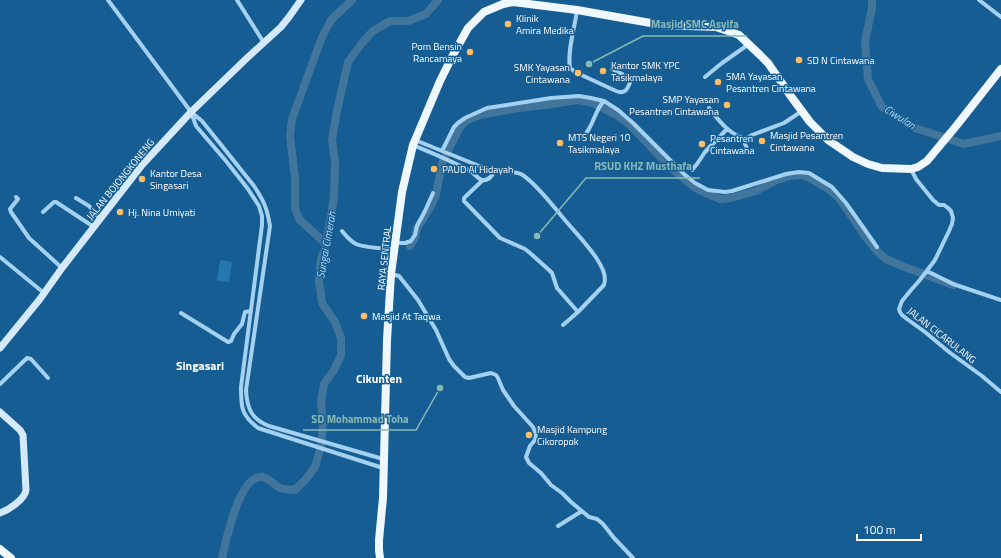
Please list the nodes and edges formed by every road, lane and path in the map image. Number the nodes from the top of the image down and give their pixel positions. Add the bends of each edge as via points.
1 (108, 0) edge
2 (237, 0) edge
3 (301, 0) edge
4 (979, 0) edge
5 (513, 1) edge
6 (577, 10) junction
7 (1001, 17) edge
8 (264, 43) junction
9 (749, 44) junction
10 (612, 69) dead end
11 (1001, 69) edge
12 (705, 77) dead end
13 (604, 101) junction
14 (709, 108) dead end
15 (802, 111) junction
16 (191, 112) junction
17 (727, 128) junction
18 (583, 137) dead end
19 (746, 139) junction
20 (414, 143) junction
21 (445, 152) junction
22 (749, 153) dead end
23 (231, 157) junction
24 (226, 161) junction
25 (474, 164) junction
26 (911, 169) junction
27 (692, 170) dead end
28 (470, 172) junction
29 (494, 172) junction
30 (483, 180) junction
31 (433, 193) dead end
32 (16, 196) dead end
33 (76, 198) dead end
34 (43, 212) dead end
35 (101, 219) junction
36 (94, 227) junction
37 (342, 231) dead end
38 (394, 247) junction
39 (877, 247) dead end
40 (0, 257) edge
41 (62, 268) junction
42 (926, 272) junction
43 (391, 274) junction
44 (254, 290) junction
45 (260, 292) junction
46 (44, 293) junction
47 (1001, 300) edge
48 (251, 311) junction
49 (578, 312) junction
50 (181, 313) dead end
51 (563, 325) dead end
52 (0, 348) edge
53 (244, 363) junction
54 (250, 364) junction
55 (48, 378) dead end
56 (0, 384) edge
57 (1001, 392) edge
58 (0, 412) edge
59 (319, 441) junction
60 (318, 447) junction
61 (383, 458) junction
62 (383, 468) junction
63 (582, 510) junction
64 (0, 513) edge
65 (558, 526) dead end
66 (0, 549) edge
67 (11, 558) edge
68 (380, 558) edge
69 (633, 558) edge

1 - 16 street
2 - 8 street
3 - 8 main road, JALAN BOJONGKONENG via 281,27
4 - 7 street
5 - 6 main road
5 - 20 main road, RAYA SENTRAL via 484,12 468,28 447,67
6 - 9 main road via 662,25 716,27 739,35
6 - 10 street via 570,68 621,93 631,80
8 - 16 main road, JALAN BOJONGKONENG
9 - 12 street
9 - 15 main road via 768,63
11 - 26 main road via 933,155 923,164
13 - 18 street via 591,128
13 - 21 street via 579,96 487,108 465,118 454,127
13 - 39 street via 618,110 684,174 708,190 732,191 786,174 809,173 832,187
14 - 17 street
15 - 19 street via 784,123
15 - 26 main road via 828,140 853,157 882,168
16 - 23 street via 202,121
16 - 24 street via 196,126
16 - 35 main road, JALAN BOJONGKONENG via 142,165
17 - 19 street via 736,136
17 - 27 street
19 - 22 street via 745,144
20 - 21 street
20 - 28 street
20 - 38 main road, RAYA SENTRAL via 402,192
21 - 25 street
23 - 24 street
23 - 45 street via 266,206 270,226
24 - 44 street via 248,189 262,216
25 - 28 street
25 - 29 street
26 - 42 street, JALAN CICARULANG via 935,203 948,208 952,214 949,231
28 - 30 street
29 - 30 street via 488,179
29 - 49 street via 519,173 525,177 597,259 606,280
30 - 49 street via 464,198 464,201 500,238 525,249 549,270 557,288
31 - 38 street via 411,242
32 - 41 street via 18,199 10,209 29,238
33 - 35 street via 89,206
34 - 36 street via 56,202
35 - 36 main road, JALAN BOJONGKONENG
36 - 41 main road, JALAN BOJONGKONENG
37 - 38 street via 348,239 361,246
38 - 43 main road, RAYA SENTRAL
40 - 46 street
41 - 46 main road, JALAN BOJONGKONENG
42 - 47 street
42 - 57 street, JALAN CICARULANG via 902,301 899,309 902,315
43 - 61 main road, RAYA SENTRAL
43 - 63 street via 398,276 418,300 436,330 449,360 465,377 490,373 496,375 503,390 536,434 527,460 551,485
44 - 45 street
44 - 48 street
45 - 54 street
46 - 52 main road, JALAN BOJONGKONENG
48 - 50 street via 245,312 242,324 228,342
48 - 53 street
49 - 51 street
53 - 54 street
53 - 60 street via 241,403 246,417 258,428
54 - 59 street via 247,402 256,418 262,423
55 - 56 street via 29,358
58 - 64 main road via 23,435 26,490 21,500
59 - 60 street
59 - 61 street
60 - 62 street
61 - 62 main road, RAYA SENTRAL
62 - 68 main road, RAYA SENTRAL
63 - 65 street
63 - 69 street via 604,524
66 - 67 main road

